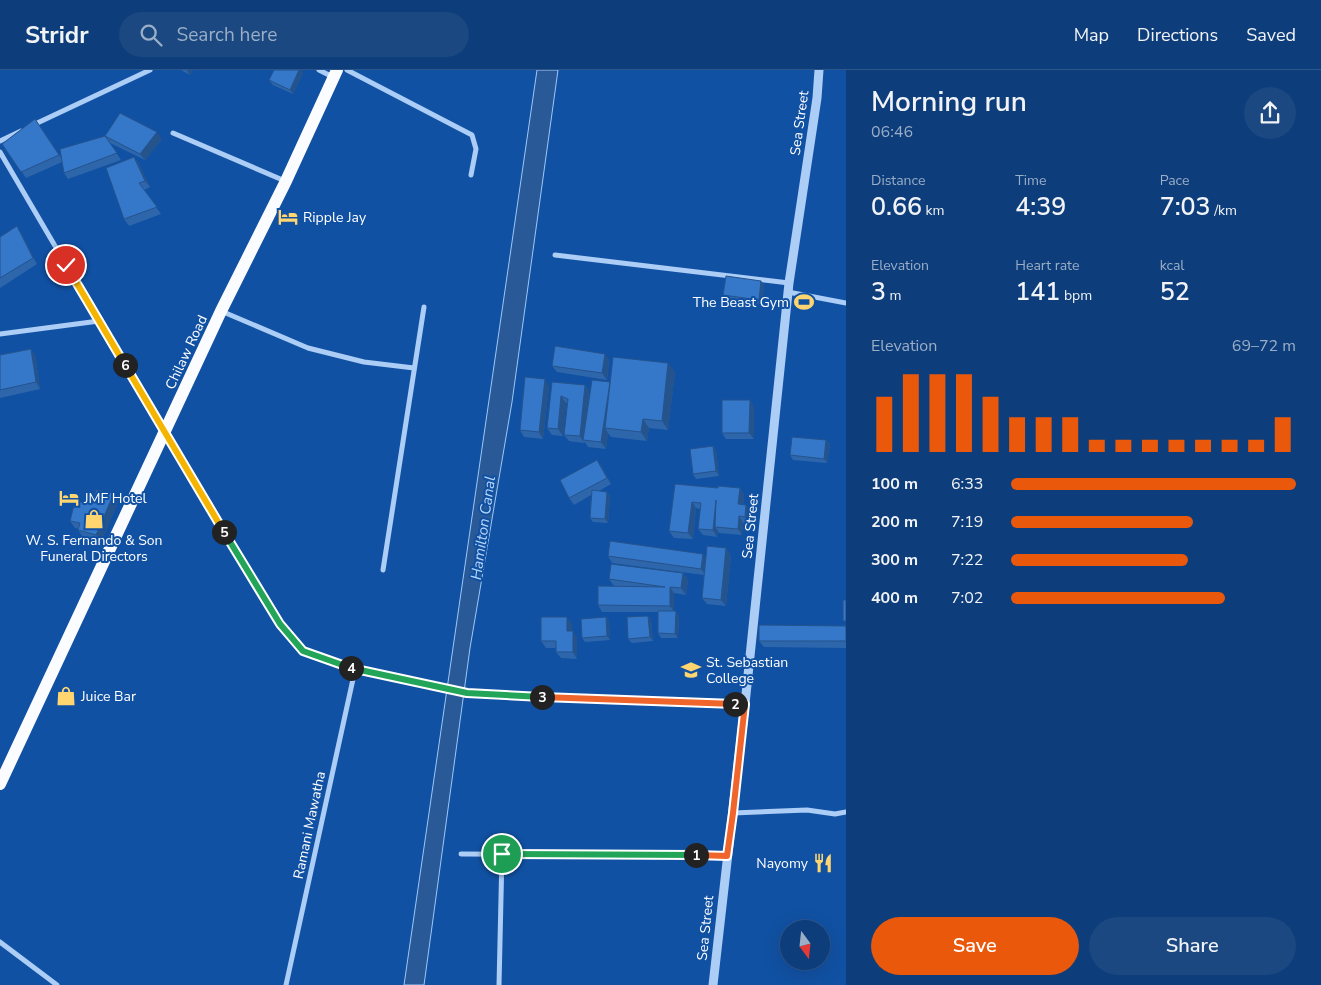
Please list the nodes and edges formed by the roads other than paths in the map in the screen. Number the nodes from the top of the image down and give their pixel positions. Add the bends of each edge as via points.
1 (150, 70) edge
2 (319, 70) edge
3 (347, 70) edge
4 (819, 70) edge
5 (335, 74) edge
6 (173, 133) dead end
7 (0, 141) edge
8 (0, 152) edge
9 (472, 175) dead end
10 (286, 181) junction
11 (555, 255) dead end
12 (788, 288) junction
13 (846, 303) edge
14 (424, 307) dead end
15 (221, 311) junction
16 (100, 321) junction
17 (0, 334) edge
18 (414, 368) junction
19 (164, 432) junction
20 (383, 570) dead end
21 (355, 670) junction
22 (745, 704) junction
23 (1, 780) edge
24 (846, 812) edge
25 (733, 813) junction
26 (460, 854) dead end
27 (502, 854) junction
28 (727, 856) junction
29 (0, 942) edge
30 (57, 985) edge
31 (286, 985) edge
32 (499, 985) edge
33 (713, 985) edge

1 - 7 street
2 - 5 street
3 - 9 street via 472,135 476,149
4 - 12 street, Sea Street
5 - 10 main road, Chilaw Road
6 - 10 street
8 - 16 street
10 - 15 main road, Chilaw Road
11 - 12 street
12 - 13 street
12 - 22 street, Sea Street
14 - 18 street
15 - 18 street via 308,348 364,362
15 - 19 main road, Chilaw Road
16 - 17 street
16 - 19 street
18 - 20 street
19 - 21 street via 280,624 303,651
19 - 23 main road, Chilaw Road
21 - 22 street via 467,693
21 - 31 street, Ramani Mawatha
22 - 25 street, Sea Street
24 - 25 street
25 - 28 street, Sea Street
26 - 27 street
27 - 28 street
27 - 32 street
28 - 33 street, Sea Street
29 - 30 street

